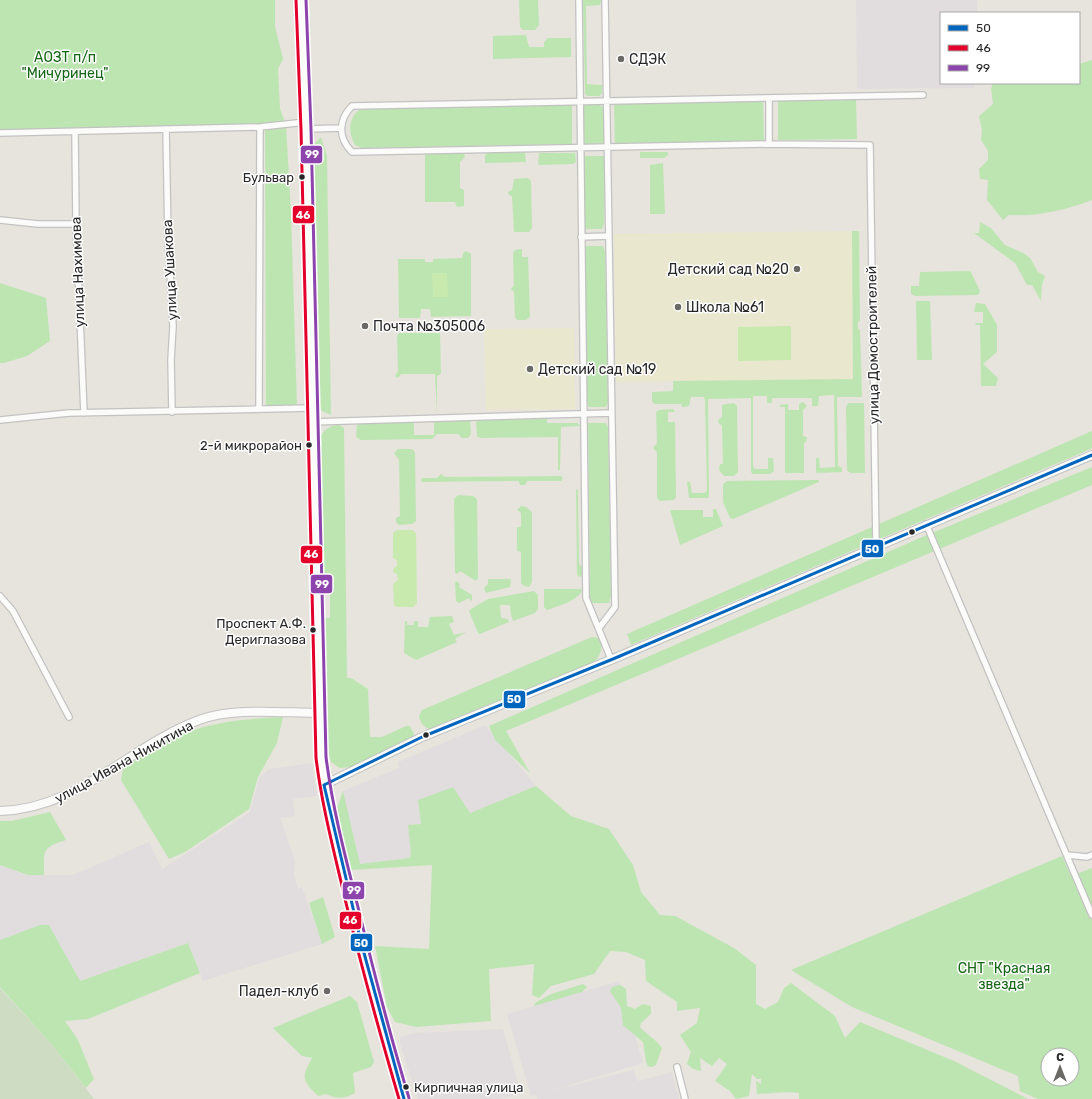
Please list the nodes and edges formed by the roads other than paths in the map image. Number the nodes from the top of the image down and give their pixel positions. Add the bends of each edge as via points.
1 (301, 0) edge
2 (579, 0) edge
3 (605, 0) edge
4 (924, 95) dead end
5 (769, 98) junction
6 (579, 101) junction
7 (607, 101) junction
8 (306, 126) junction
9 (260, 127) junction
10 (340, 128) junction
11 (166, 129) junction
12 (75, 132) junction
13 (0, 133) edge
14 (769, 144) junction
15 (580, 148) junction
16 (608, 148) junction
17 (0, 220) edge
18 (76, 224) junction
19 (609, 236) junction
20 (581, 237) junction
21 (311, 408) junction
22 (259, 409) junction
23 (172, 412) junction
24 (84, 413) junction
25 (612, 413) junction
26 (584, 414) junction
27 (0, 420) edge
28 (311, 422) junction
29 (1092, 455) edge
30 (926, 524) junction
31 (876, 545) junction
32 (0, 596) edge
33 (599, 628) junction
34 (611, 659) junction
35 (319, 713) junction
36 (70, 717) dead end
37 (324, 785) junction
38 (0, 811) edge
39 (1067, 855) junction
40 (1092, 855) edge
41 (1092, 915) edge
42 (677, 1067) dead end
43 (404, 1099) edge
44 (685, 1099) edge

1 - 8 main road
2 - 6 street
3 - 7 street
4 - 5 street
5 - 7 street
5 - 14 street
6 - 7 street
6 - 10 street via 352,106 343,118
6 - 15 street
7 - 16 street
8 - 9 street
8 - 10 street
8 - 21 main road
9 - 11 street
9 - 22 street
10 - 15 street via 342,139 352,152
11 - 12 street
11 - 23 street, улица Ушакова via 173,326
12 - 13 street
12 - 18 street, улица Нахимова
14 - 16 street
14 - 31 street, улица Домостроителей via 870,145
15 - 16 street
15 - 20 street
16 - 19 street
17 - 18 street
18 - 24 street, улица Нахимова
19 - 20 street
19 - 25 street
20 - 26 street
21 - 22 street
21 - 28 main road
22 - 23 street
23 - 24 street
24 - 27 street
25 - 26 street
25 - 33 street via 615,607
26 - 28 street
26 - 33 street via 586,598
28 - 35 main road
29 - 30 main road
30 - 31 main road
30 - 39 street
31 - 34 main road
32 - 36 street via 14,610
33 - 34 street
34 - 37 main road via 422,737
35 - 37 main road
35 - 38 main road, улица Ивана Никитина via 239,713 200,719 158,740 67,796 31,808
37 - 43 main road via 386,1038
39 - 40 street
39 - 41 street
42 - 44 street

